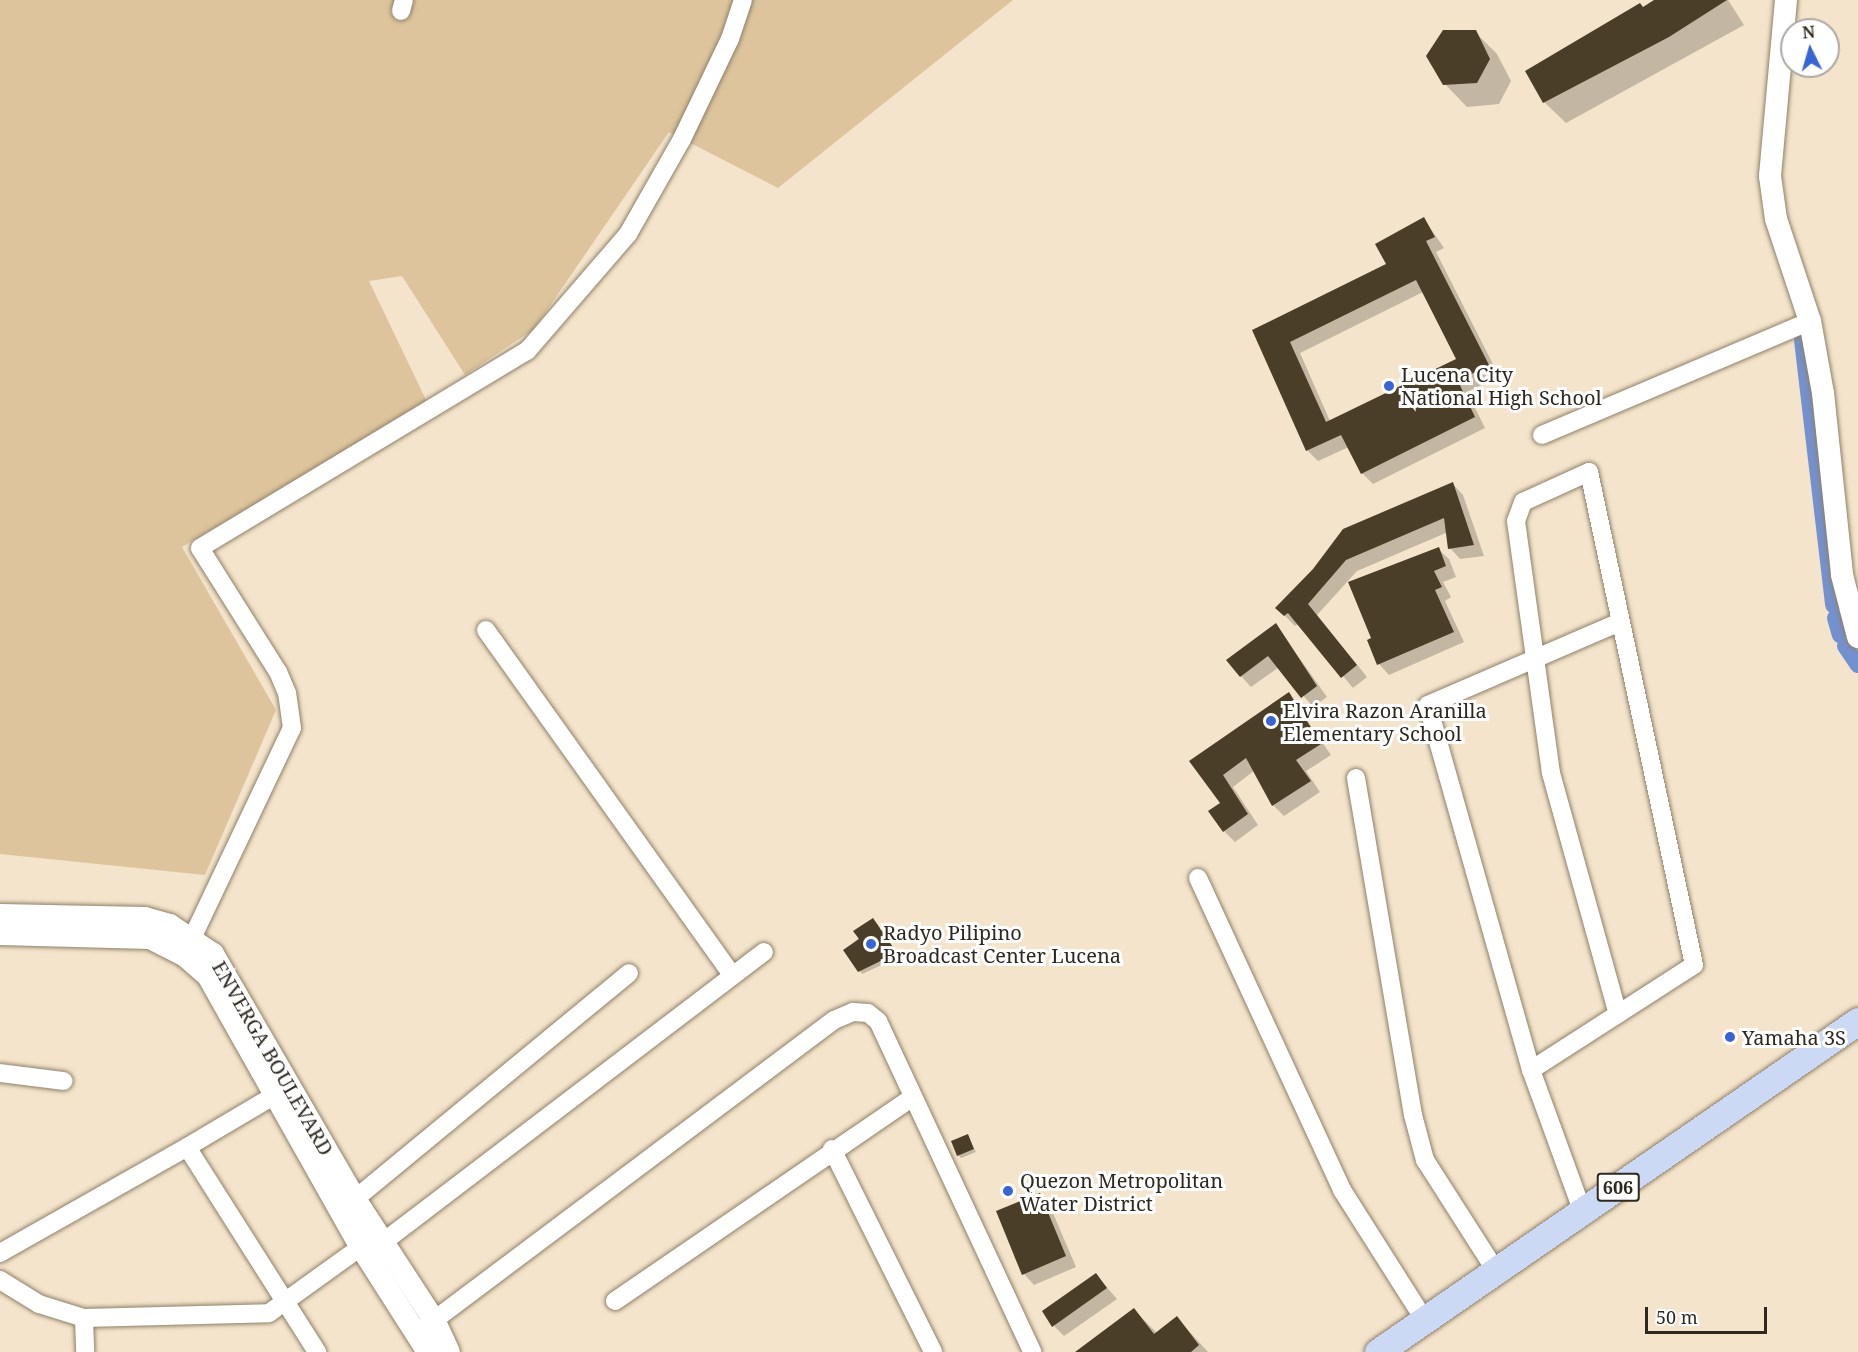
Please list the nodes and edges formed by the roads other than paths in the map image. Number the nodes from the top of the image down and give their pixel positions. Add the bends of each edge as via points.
1 (743, 0) edge
2 (1786, 0) edge
3 (1810, 321) junction
4 (1542, 435) dead end
5 (1620, 622) junction
6 (486, 630) dead end
7 (1858, 637) edge
8 (1536, 658) junction
9 (1356, 778) dead end
10 (1198, 878) dead end
11 (0, 915) edge
12 (0, 934) edge
13 (189, 946) junction
14 (764, 952) dead end
15 (629, 973) dead end
16 (731, 974) junction
17 (1618, 1014) junction
18 (1858, 1022) edge
19 (1531, 1070) junction
20 (0, 1073) edge
21 (63, 1081) dead end
22 (275, 1095) junction
23 (912, 1098) junction
24 (187, 1147) junction
25 (832, 1149) junction
26 (355, 1199) junction
27 (1581, 1210) junction
28 (372, 1245) junction
29 (0, 1252) edge
30 (1496, 1271) junction
31 (0, 1280) edge
32 (615, 1301) dead end
33 (284, 1302) junction
34 (84, 1318) junction
35 (434, 1320) junction
36 (1425, 1321) junction
37 (421, 1343) edge
38 (85, 1352) edge
39 (317, 1352) edge
40 (449, 1352) edge
41 (933, 1352) edge
42 (1032, 1352) edge
43 (1378, 1352) edge

1 - 13 street via 730,39 682,138 628,234 527,351 200,548 279,672 288,693 292,728
2 - 3 street via 1770,176 1776,219
3 - 4 street
3 - 7 street via 1842,575
5 - 8 street
5 - 8 street via 1589,472 1523,502 1516,521
5 - 17 street via 1694,966
6 - 16 street
8 - 17 street via 1551,773
8 - 19 street via 1428,705
9 - 30 street via 1413,1115 1425,1160
10 - 36 street via 1342,1190
11 - 13 street, ENVERGA BOULEVARD via 145,918
12 - 13 street, ENVERGA BOULEVARD via 150,938
13 - 22 street, ENVERGA BOULEVARD
13 - 26 street, ENVERGA BOULEVARD via 213,954
14 - 16 street
15 - 26 street
16 - 28 street
17 - 19 street
18 - 27 main road, 606
19 - 27 street
20 - 21 street
22 - 24 street
22 - 28 street, ENVERGA BOULEVARD
23 - 25 street
23 - 35 street via 878,1021 868,1013 853,1012 834,1020
23 - 42 street
24 - 29 street
24 - 33 street
25 - 32 street
25 - 41 street
26 - 28 street, ENVERGA BOULEVARD
27 - 30 main road, 606
28 - 33 street
28 - 35 street, ENVERGA BOULEVARD
28 - 37 street, ENVERGA BOULEVARD
30 - 36 main road, 606
31 - 34 street via 39,1304
33 - 34 street via 269,1313
33 - 39 street
34 - 38 street
35 - 37 street
35 - 40 street, ENVERGA BOULEVARD
36 - 43 main road, 606

